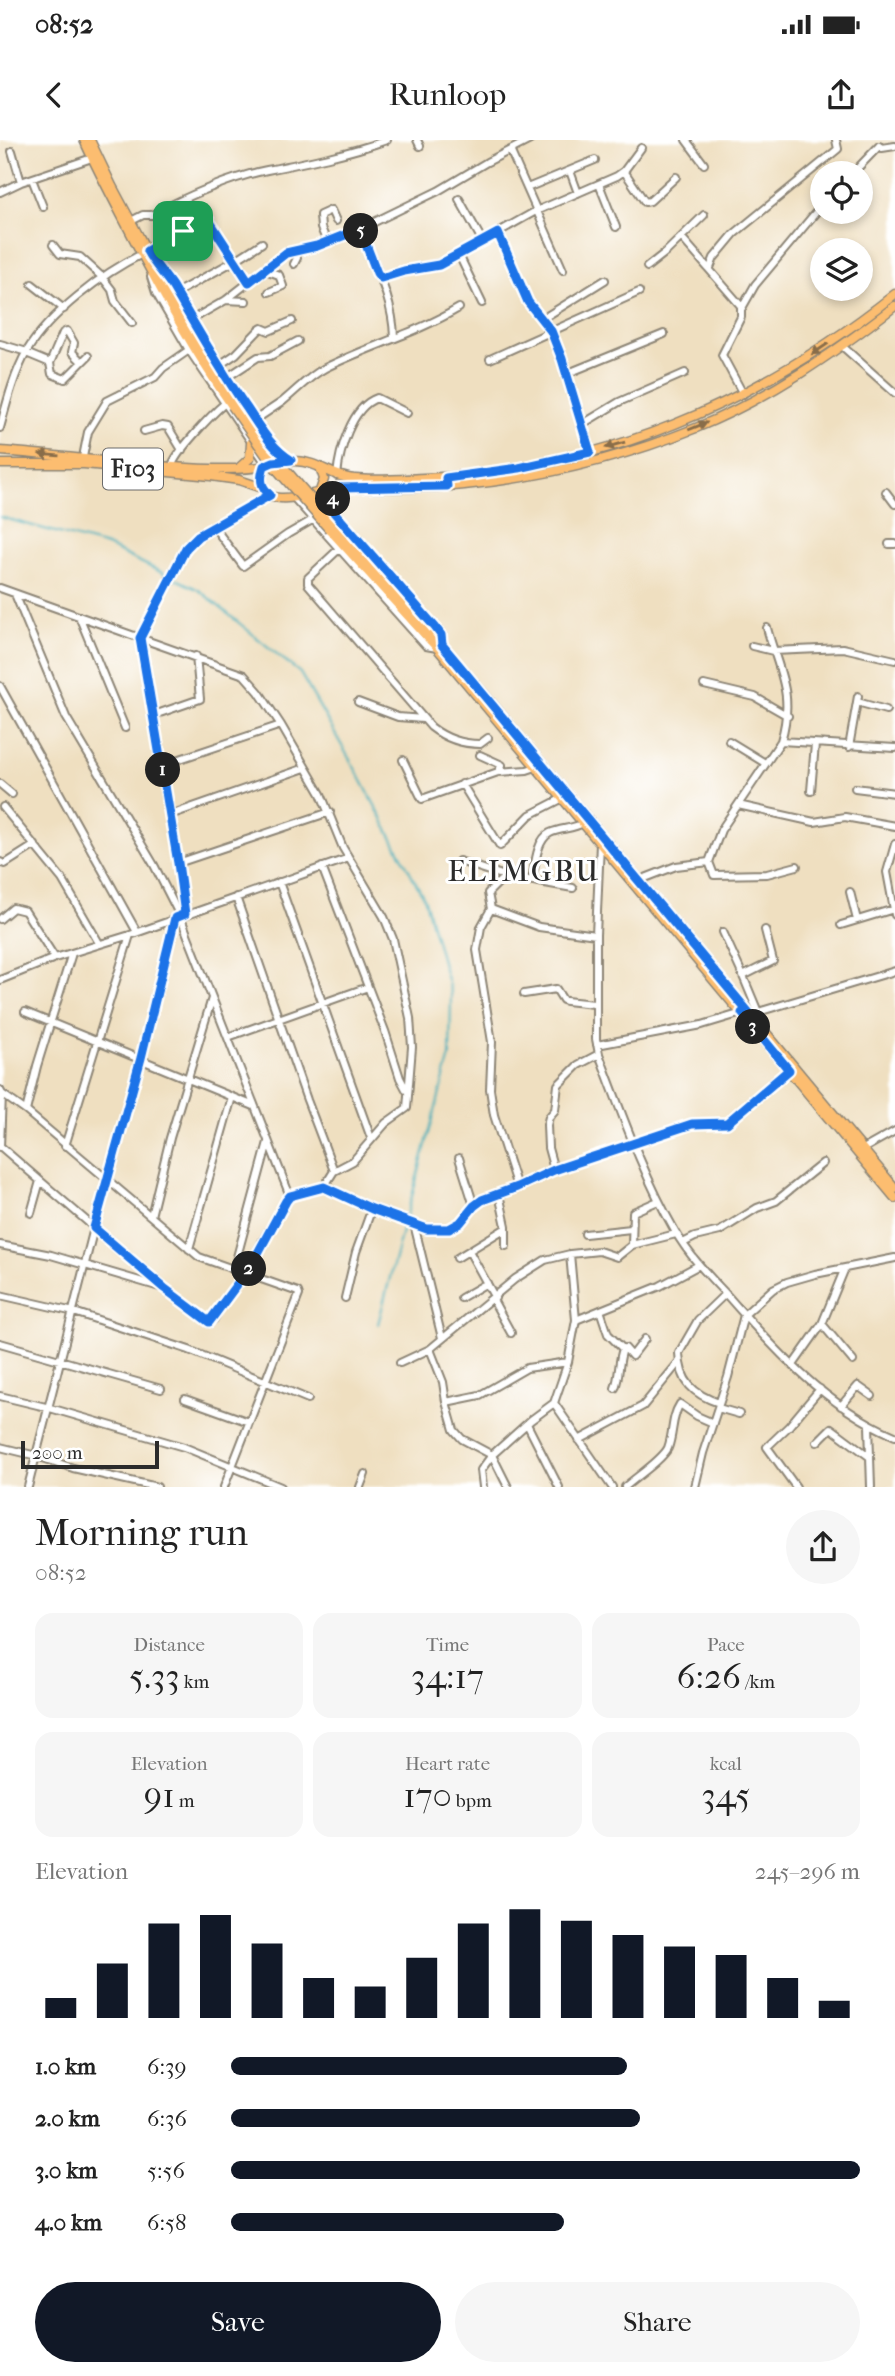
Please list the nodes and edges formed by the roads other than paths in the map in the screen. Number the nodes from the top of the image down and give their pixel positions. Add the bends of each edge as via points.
1 (358, 140) edge
2 (387, 140) edge
3 (530, 140) edge
4 (685, 140) edge
5 (836, 140) edge
6 (87, 141) edge
7 (878, 143) edge
8 (895, 146) edge
9 (641, 148) dead end
10 (362, 149) junction
11 (510, 150) junction
12 (12, 151) dead end
13 (92, 159) junction
14 (596, 160) dead end
15 (863, 161) edge
16 (704, 164) dead end
17 (570, 171) junction
18 (624, 171) junction
19 (676, 177) dead end
20 (32, 179) junction
21 (21, 182) junction
22 (599, 184) junction
23 (527, 188) junction
24 (0, 192) edge
25 (578, 193) junction
26 (459, 200) dead end
27 (43, 207) dead end
28 (536, 211) junction
29 (704, 215) dead end
30 (810, 219) edge
31 (131, 221) junction
32 (335, 221) dead end
33 (616, 227) dead end
34 (360, 229) junction
35 (498, 233) junction
36 (682, 238) junction
37 (327, 242) junction
38 (484, 242) junction
39 (262, 243) dead end
40 (53, 245) dead end
41 (296, 251) junction
42 (145, 252) junction
43 (459, 255) junction
44 (234, 261) junction
45 (294, 264) dead end
46 (152, 267) junction
47 (647, 267) dead end
48 (710, 268) junction
49 (265, 270) junction
50 (563, 270) dead end
51 (102, 277) junction
52 (381, 278) junction
53 (605, 280) dead end
54 (249, 282) junction
55 (32, 284) dead end
56 (270, 292) dead end
57 (639, 292) dead end
58 (176, 293) junction
59 (895, 294) edge
60 (226, 300) junction
61 (246, 301) dead end
62 (482, 303) dead end
63 (895, 306) edge
64 (459, 308) dead end
65 (742, 308) junction
66 (64, 309) junction
67 (542, 319) junction
68 (191, 320) junction
69 (292, 321) dead end
70 (132, 323) dead end
71 (551, 331) junction
72 (664, 334) dead end
73 (394, 337) junction
74 (298, 341) dead end
75 (1, 343) edge
76 (842, 346) junction
77 (189, 351) junction
78 (27, 352) junction
79 (490, 359) dead end
80 (50, 363) junction
81 (218, 366) junction
82 (685, 373) dead end
83 (566, 374) junction
84 (226, 378) junction
85 (895, 393) edge
86 (743, 394) junction
87 (231, 405) junction
88 (407, 413) dead end
89 (255, 420) junction
90 (581, 425) junction
91 (0, 428) edge
92 (144, 431) dead end
93 (251, 443) junction
94 (182, 450) junction
95 (0, 451) edge
96 (590, 452) junction
97 (83, 457) junction
98 (291, 460) junction
99 (0, 464) edge
100 (132, 466) junction
101 (172, 466) junction
102 (265, 466) junction
103 (320, 466) junction
104 (237, 469) junction
105 (337, 476) junction
106 (446, 482) junction
107 (340, 488) junction
108 (267, 491) junction
109 (319, 492) junction
110 (886, 492) dead end
111 (294, 498) junction
112 (895, 504) edge
113 (332, 510) junction
114 (314, 519) junction
115 (218, 526) junction
116 (340, 548) junction
117 (0, 588) edge
118 (15, 594) junction
119 (79, 616) junction
120 (767, 628) dead end
121 (140, 638) junction
122 (752, 646) dead end
123 (439, 647) junction
124 (773, 651) junction
125 (196, 656) junction
126 (895, 660) edge
127 (704, 685) dead end
128 (0, 687) edge
129 (358, 702) dead end
130 (886, 710) dead end
131 (154, 715) junction
132 (788, 716) junction
133 (423, 719) junction
134 (281, 725) junction
135 (125, 728) dead end
136 (488, 738) dead end
137 (729, 741) dead end
138 (781, 741) junction
139 (815, 744) junction
140 (849, 747) junction
141 (895, 748) edge
142 (480, 755) dead end
143 (404, 760) dead end
144 (765, 763) junction
145 (162, 765) junction
146 (536, 767) junction
147 (305, 768) junction
148 (498, 772) junction
149 (0, 784) edge
150 (462, 784) junction
151 (855, 788) dead end
152 (811, 791) dead end
153 (895, 793) edge
154 (12, 794) dead end
155 (563, 798) junction
156 (738, 805) junction
157 (3, 807) dead end
158 (330, 812) junction
159 (170, 815) junction
160 (583, 822) junction
161 (895, 826) edge
162 (600, 843) junction
163 (895, 844) edge
164 (35, 845) junction
165 (348, 858) junction
166 (458, 861) dead end
167 (0, 862) edge
168 (709, 862) junction
169 (178, 863) junction
170 (797, 866) dead end
171 (322, 867) junction
172 (505, 876) junction
173 (532, 880) junction
174 (640, 880) junction
175 (279, 882) junction
176 (573, 888) dead end
177 (850, 892) dead end
178 (236, 897) junction
179 (491, 909) junction
180 (894, 912) edge
181 (180, 916) junction
182 (0, 919) edge
183 (857, 920) junction
184 (841, 925) dead end
185 (765, 930) dead end
186 (723, 932) dead end
187 (134, 934) junction
188 (596, 935) junction
189 (99, 943) junction
190 (72, 953) junction
191 (55, 958) junction
192 (895, 971) edge
193 (743, 976) junction
194 (0, 981) edge
195 (368, 987) junction
196 (524, 994) dead end
197 (212, 998) junction
198 (324, 1003) junction
199 (594, 1004) junction
200 (25, 1012) dead end
201 (750, 1013) junction
202 (279, 1019) junction
203 (51, 1022) junction
204 (228, 1037) junction
205 (98, 1040) junction
206 (597, 1045) junction
207 (599, 1054) junction
208 (141, 1058) junction
209 (789, 1070) junction
210 (187, 1079) junction
211 (410, 1080) junction
212 (401, 1082) junction
213 (1, 1092) edge
214 (408, 1093) junction
215 (232, 1097) junction
216 (254, 1106) junction
217 (26, 1111) junction
218 (895, 1131) edge
219 (371, 1139) junction
220 (269, 1142) junction
221 (0, 1143) edge
222 (633, 1144) junction
223 (65, 1146) junction
224 (863, 1149) junction
225 (459, 1158) dead end
226 (823, 1163) dead end
227 (554, 1170) junction
228 (334, 1171) junction
229 (40, 1181) junction
230 (108, 1181) junction
231 (324, 1187) junction
232 (517, 1187) junction
233 (895, 1188) edge
234 (499, 1194) junction
235 (290, 1196) junction
236 (895, 1198) edge
237 (659, 1201) junction
238 (474, 1206) junction
239 (372, 1209) junction
240 (31, 1213) dead end
241 (151, 1216) junction
242 (412, 1223) junction
243 (94, 1228) junction
244 (506, 1228) junction
245 (631, 1228) junction
246 (585, 1234) dead end
247 (676, 1234) junction
248 (683, 1243) junction
249 (0, 1245) edge
250 (632, 1245) junction
251 (506, 1246) dead end
252 (189, 1249) junction
253 (469, 1251) junction
254 (570, 1254) junction
255 (457, 1258) dead end
256 (895, 1258) edge
257 (699, 1265) junction
258 (86, 1267) junction
259 (845, 1268) junction
260 (234, 1269) junction
261 (246, 1273) junction
262 (487, 1283) junction
263 (164, 1288) junction
264 (0, 1294) edge
265 (725, 1294) junction
266 (345, 1298) dead end
267 (461, 1298) dead end
268 (494, 1298) junction
269 (600, 1310) junction
270 (74, 1312) junction
271 (744, 1315) junction
272 (576, 1320) junction
273 (822, 1324) junction
274 (511, 1333) dead end
275 (442, 1338) junction
276 (645, 1339) dead end
277 (0, 1343) edge
278 (430, 1349) junction
279 (623, 1349) junction
280 (62, 1359) junction
281 (853, 1361) dead end
282 (568, 1362) junction
283 (679, 1362) junction
284 (400, 1363) dead end
285 (793, 1365) junction
286 (266, 1381) junction
287 (615, 1388) dead end
288 (162, 1389) dead end
289 (820, 1389) junction
290 (0, 1396) edge
291 (872, 1396) dead end
292 (185, 1399) dead end
293 (308, 1399) dead end
294 (446, 1402) junction
295 (554, 1403) junction
296 (718, 1406) junction
297 (841, 1406) junction
298 (50, 1408) junction
299 (739, 1414) dead end
300 (249, 1422) junction
301 (527, 1423) junction
302 (713, 1423) junction
303 (869, 1425) junction
304 (895, 1436) edge
305 (579, 1440) junction
306 (817, 1442) dead end
307 (0, 1447) edge
308 (492, 1455) junction
309 (37, 1456) junction
310 (870, 1458) junction
311 (232, 1466) junction
312 (365, 1474) dead end
313 (697, 1486) edge
314 (28, 1487) edge
315 (157, 1487) edge
316 (224, 1487) edge
317 (281, 1487) edge
318 (360, 1487) edge
319 (483, 1487) edge
320 (509, 1487) edge
321 (559, 1487) edge
322 (612, 1487) edge
323 (625, 1487) edge
324 (796, 1487) edge
325 (871, 1487) edge

1 - 10 street
2 - 10 street
3 - 11 street
4 - 16 street
5 - 48 street via 838,149 734,234
6 - 13 main road
6 - 31 main road
7 - 8 street via 882,148
7 - 15 street
9 - 18 street
10 - 31 street via 265,170
11 - 23 street
11 - 34 street
12 - 21 street
13 - 20 street
13 - 42 main road
14 - 17 street
17 - 23 street
17 - 25 street
18 - 19 street via 645,202
18 - 22 street
20 - 21 street
20 - 27 street
21 - 24 street
22 - 25 street
22 - 33 street
23 - 28 street
25 - 28 street
26 - 38 street
28 - 35 street
28 - 50 street
29 - 36 street
30 - 65 street via 755,285
31 - 42 main road
32 - 37 street via 331,210 320,215
34 - 37 street
34 - 52 street
35 - 38 street
35 - 67 street via 528,302
36 - 47 street
36 - 48 street
37 - 41 street
38 - 43 street
39 - 44 street
40 - 51 street via 60,254 80,257
41 - 45 street
41 - 49 street
42 - 44 street via 203,218
42 - 46 main road
42 - 51 street
43 - 52 street via 439,265
43 - 62 street
44 - 54 street
44 - 58 street
46 - 58 street
46 - 77 street via 156,293
46 - 87 main road
48 - 65 street
49 - 54 street
49 - 56 street via 279,275 283,286
51 - 66 street
51 - 70 street
52 - 73 street
53 - 67 street
54 - 60 street
55 - 66 street
57 - 71 street
58 - 68 street
59 -> 86 main road via 807,358
60 - 61 street
60 - 68 street
63 - 76 main road
64 - 73 street
65 - 86 street via 722,355
66 - 78 street
67 - 71 street
68 - 81 street
69 - 81 street via 268,331 262,328
71 - 79 street
71 - 83 street
72 - 83 street
73 - 89 street via 307,379
74 - 84 street via 270,356 258,357
75 - 78 street
76 - 85 street
106 -> 76 main road via 527,476 625,454 748,404
77 - 87 street
77 - 97 street via 155,377 107,401 88,432
78 - 80 street
78 - 91 street
80 - 80 street via 66,331 73,341 73,353 85,359 67,379 52,374
81 - 84 street
82 - 90 street via 619,402
83 - 90 street
84 - 89 street
86 -> 96 main road via 657,431
87 - 93 street
87 - 94 street via 200,426
87 - 123 main road, bridge via 331,527
88 - 105 street via 377,398 363,407 346,436
89 - 98 street via 280,454
90 - 96 street
92 - 94 street via 168,427
93 - 102 street
93 - 104 main road via 250,458
94 - 101 street
97 -> 95 main road, F103
96 - 106 main road
97 - 100 main road, F103
98 - 102 main road
98 - 103 main road
99 - 100 main road, F103
100 - 101 main road, F103
100 - 108 main road, F103 via 239,480
101 - 104 main road, F103
102 - 104 main road, F103
102 - 108 main road via 261,482
103 - 105 main road
103 - 109 main road via 324,479
105 - 106 main road
106 - 107 main road
107 - 109 main road
107 - 113 main road
108 - 111 main road via 276,497
108 - 115 street
109 - 111 main road
109 - 113 street
110 - 112 street
111 - 114 street
113 - 123 street via 435,627 441,635
114 - 115 street via 243,566
114 - 116 street
115 - 121 street via 186,548
116 - 123 street via 426,646
116 - 133 street via 308,578 308,584
117 - 118 street
118 - 119 street
118 - 181 street via 66,717
119 - 121 street
119 - 135 street
120 - 124 street
121 - 125 street
121 - 131 street
122 - 124 street
123 - 146 main road
123 - 174 main road
124 - 126 street via 843,648
124 - 132 street via 788,695
125 - 131 street via 200,699
125 - 134 street via 242,673
127 - 132 street via 755,697
128 - 187 street
129 - 133 street via 398,717
130 - 140 street via 858,699
131 - 145 street
132 - 138 street
133 - 136 street via 457,741 480,744
134 - 145 street
134 - 147 street
137 - 144 street
138 - 139 street
138 - 144 street
139 - 140 street
139 - 152 street
140 - 141 street
142 - 148 street via 502,765
143 - 150 street via 422,799
144 - 156 street
145 - 159 street
146 - 148 street
146 - 155 main road
147 - 158 street
147 - 159 street
148 - 150 street
149 - 154 street
150 - 155 street via 500,846 530,816
151 - 153 street
155 - 160 main road
156 - 161 street via 818,822 845,817
156 - 168 street via 718,836
157 - 164 street
158 - 165 street
158 - 169 street
159 - 169 street
160 - 162 main road
160 - 173 street via 543,839
162 - 188 street
162 - 201 main road
163 - 180 street via 887,872
164 - 167 street via 5,864
164 - 189 street via 62,879
165 - 171 street
165 - 211 street via 393,939 410,1018
166 - 172 street
168 - 170 street via 714,875 767,874
168 - 174 street via 681,865
169 - 181 street
171 - 175 street
171 - 195 street
172 - 173 street
172 - 179 street via 488,893
173 - 176 street
174 - 201 main road
175 - 178 street
175 - 198 street
177 - 183 street
178 - 181 street
178 - 202 street
179 - 188 street via 539,927
179 - 232 street via 481,927 477,950 492,1042 490,1089
180 - 183 street
181 - 187 street
181 - 197 street
181 - 208 street
182 - 191 street via 13,908 25,911
183 - 184 street
185 - 193 street via 772,961
186 - 193 street
187 - 189 street
187 - 205 street
188 - 199 street
189 - 190 street
190 - 191 street
190 - 203 street
191 - 194 street
192 - 201 street
193 - 201 street
195 - 198 street
195 - 212 street
196 - 199 street via 556,989 563,1000
197 - 204 street
197 - 210 street
198 - 202 street
198 - 219 street
199 - 206 street
200 - 203 street
201 - 206 street
201 - 209 main road
201 - 224 main road
202 - 204 street
202 - 228 street
203 - 205 street
203 - 217 street
204 - 216 street
205 - 208 street
205 - 223 street
206 - 207 street
207 - 222 street
207 - 227 street via 578,1065 558,1085 555,1111 547,1125
208 - 210 street
208 - 230 street
209 - 222 street via 727,1123 692,1124
209 - 236 main road
210 - 215 street
210 - 241 street
211 - 212 street
211 - 214 street
212 - 214 street
213 - 217 street
213 - 221 street
214 - 219 street via 407,1108
215 - 216 street
215 - 252 street
216 - 220 street
217 - 223 street
218 - 224 street
219 - 228 street via 353,1161
220 - 235 street
220 - 260 street
221 - 229 street
222 - 227 street
222 - 237 street
223 - 230 street
224 - 233 main road
225 - 238 street
226 - 248 street via 776,1200 720,1231
227 - 232 street
228 - 231 street
229 - 240 street
229 - 243 street
230 - 241 street
230 - 243 street
231 - 235 street
231 - 239 street
232 - 234 street
234 - 238 street
234 - 244 street
235 - 261 street
237 - 245 street via 634,1210
237 - 247 street
238 - 242 street via 449,1229
239 - 242 street
239 - 266 street
241 - 252 street
242 - 275 street
243 - 258 street
243 - 263 street
244 - 251 street
244 - 253 street
245 - 246 street
245 - 250 street
247 - 248 street
247 - 250 street
248 - 257 street
249 - 258 street
250 - 254 street via 617,1257 599,1251
252 - 260 street
253 - 255 street
253 - 262 street
254 - 268 street via 533,1267
254 - 272 street
256 - 259 street
257 - 265 street
257 - 269 street
258 - 263 street
258 - 270 street
259 - 271 street via 776,1287
259 - 273 street
260 - 261 street
261 - 263 street via 209,1322
261 - 286 street via 299,1294
262 - 267 street
262 - 268 street
264 - 270 street
265 - 271 street
265 - 283 street via 693,1328 681,1347
268 - 274 street
268 - 275 street
269 - 272 street
269 - 279 street via 608,1334
270 - 280 street
270 - 286 street
271 - 285 street
271 - 296 street
272 - 282 street
273 - 281 street
273 - 285 street
275 - 278 street
276 - 279 street via 634,1357
277 - 280 street
278 - 284 street
278 - 294 street
279 - 287 street
280 - 288 street
280 - 298 street
282 - 294 street via 527,1368 480,1395
282 - 295 street
283 - 296 street via 683,1378 696,1393
283 - 305 street via 643,1406
285 - 289 street
286 - 293 street
286 - 300 street
289 - 297 street
289 - 324 street via 767,1447
290 - 298 street
291 - 297 street via 858,1387
292 - 300 street
294 - 308 street via 454,1430
295 - 301 street
295 - 305 street
296 - 299 street
296 - 302 street
297 - 303 street
298 - 309 street
298 - 311 street via 184,1447
300 - 311 street
301 - 308 street
301 - 321 street
302 - 313 street
302 - 323 street via 680,1405 673,1415 666,1451
303 - 304 street
303 - 310 street
305 - 322 street
306 - 310 street via 831,1429
307 - 309 street
308 - 319 street via 481,1470
308 - 320 street
309 - 314 street
309 - 315 street
310 - 325 street
311 - 316 street
311 - 317 street
312 - 318 street

